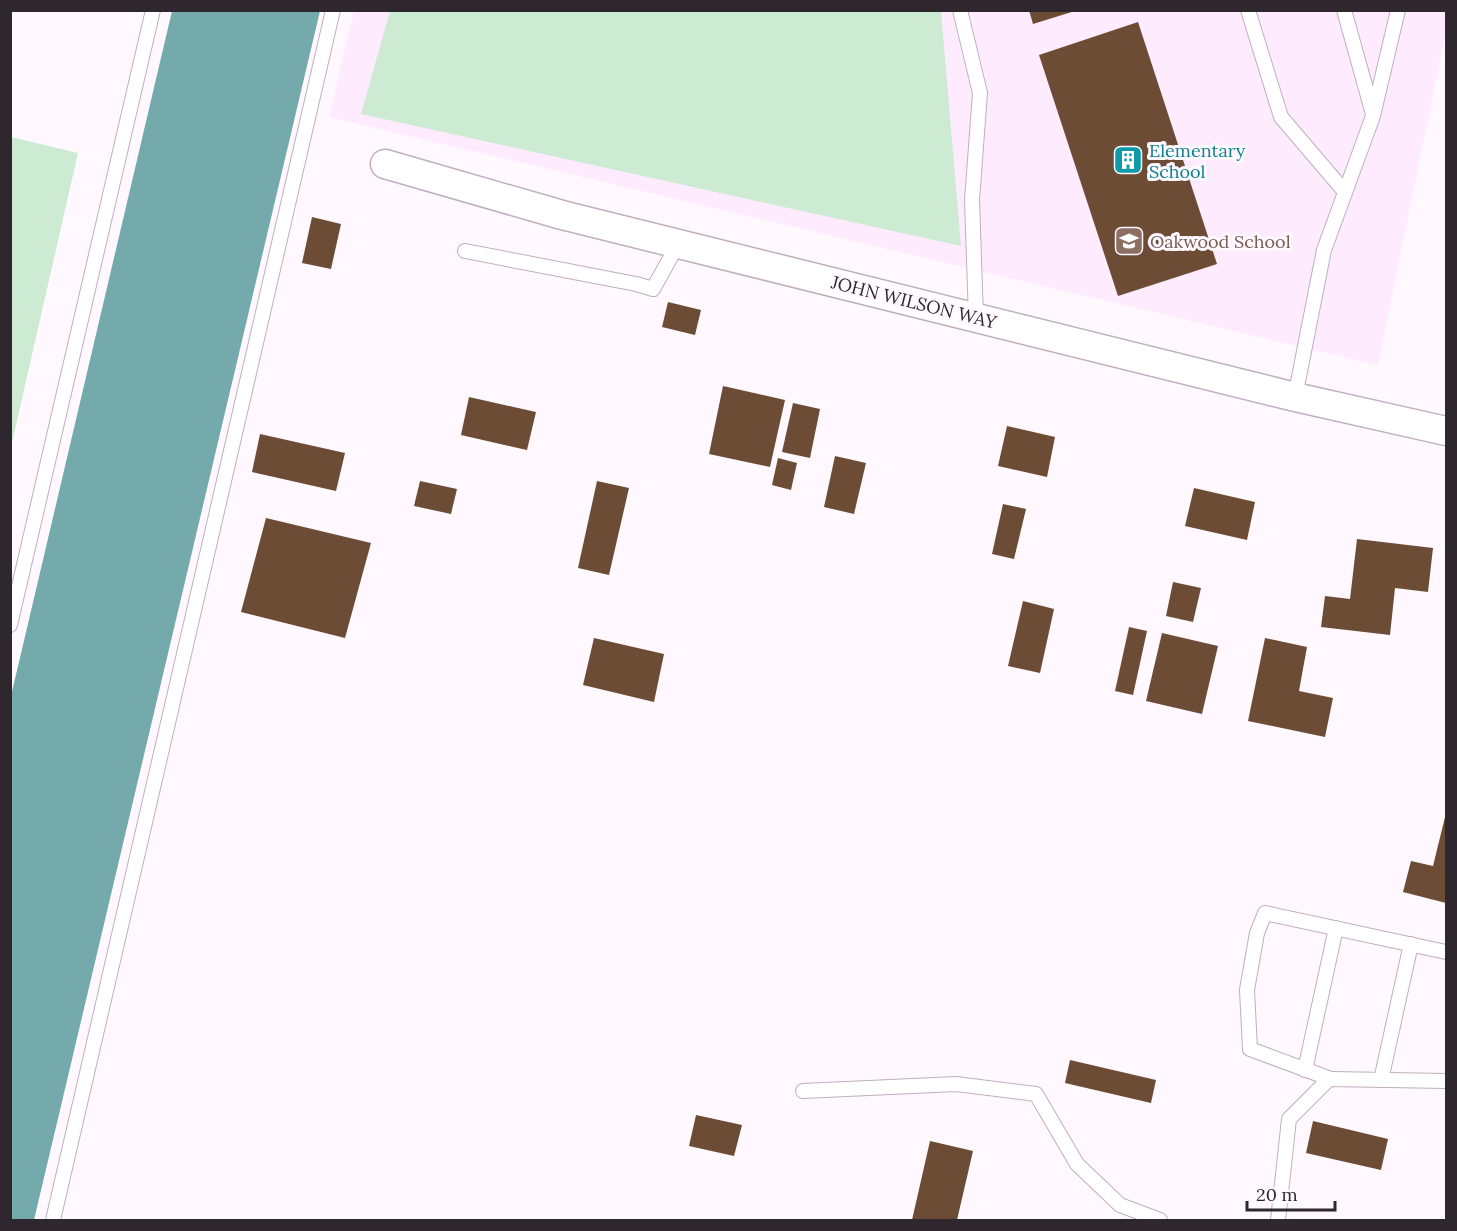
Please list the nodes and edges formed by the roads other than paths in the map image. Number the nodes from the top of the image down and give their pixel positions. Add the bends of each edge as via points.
1 (153, 10) edge
2 (333, 10) edge
3 (960, 10) edge
4 (1344, 10) edge
5 (1398, 10) edge
6 (1249, 11) edge
7 (1373, 116) junction
8 (385, 164) dead end
9 (1345, 192) junction
10 (678, 244) junction
11 (465, 251) dead end
12 (976, 318) junction
13 (1295, 397) junction
14 (1446, 431) edge
15 (10, 625) edge
16 (1336, 928) junction
17 (1411, 944) junction
18 (1446, 952) edge
19 (1305, 1070) junction
20 (1331, 1079) junction
21 (1381, 1080) junction
22 (1446, 1081) edge
23 (803, 1091) dead end
24 (53, 1221) edge
25 (1160, 1221) edge
26 (1278, 1221) edge

1 - 15 lane
2 - 24 lane
3 - 12 lane via 980,93 972,200
4 - 7 lane
5 - 7 lane
6 - 9 lane via 1281,117
7 - 9 lane
8 - 10 street, JOHN WILSON WAY
9 - 13 lane via 1324,250
10 - 11 lane via 653,289
10 - 12 street, JOHN WILSON WAY
12 - 13 street, JOHN WILSON WAY
13 - 14 street, JOHN WILSON WAY
16 - 17 lane
16 - 19 lane
16 - 19 lane via 1265,912 1257,933 1247,990 1250,1049
17 - 18 lane
17 - 21 lane
19 - 20 lane
20 - 21 lane
20 - 26 lane via 1289,1119
21 - 22 lane
23 - 25 lane via 956,1084 1036,1094 1077,1164 1120,1205

